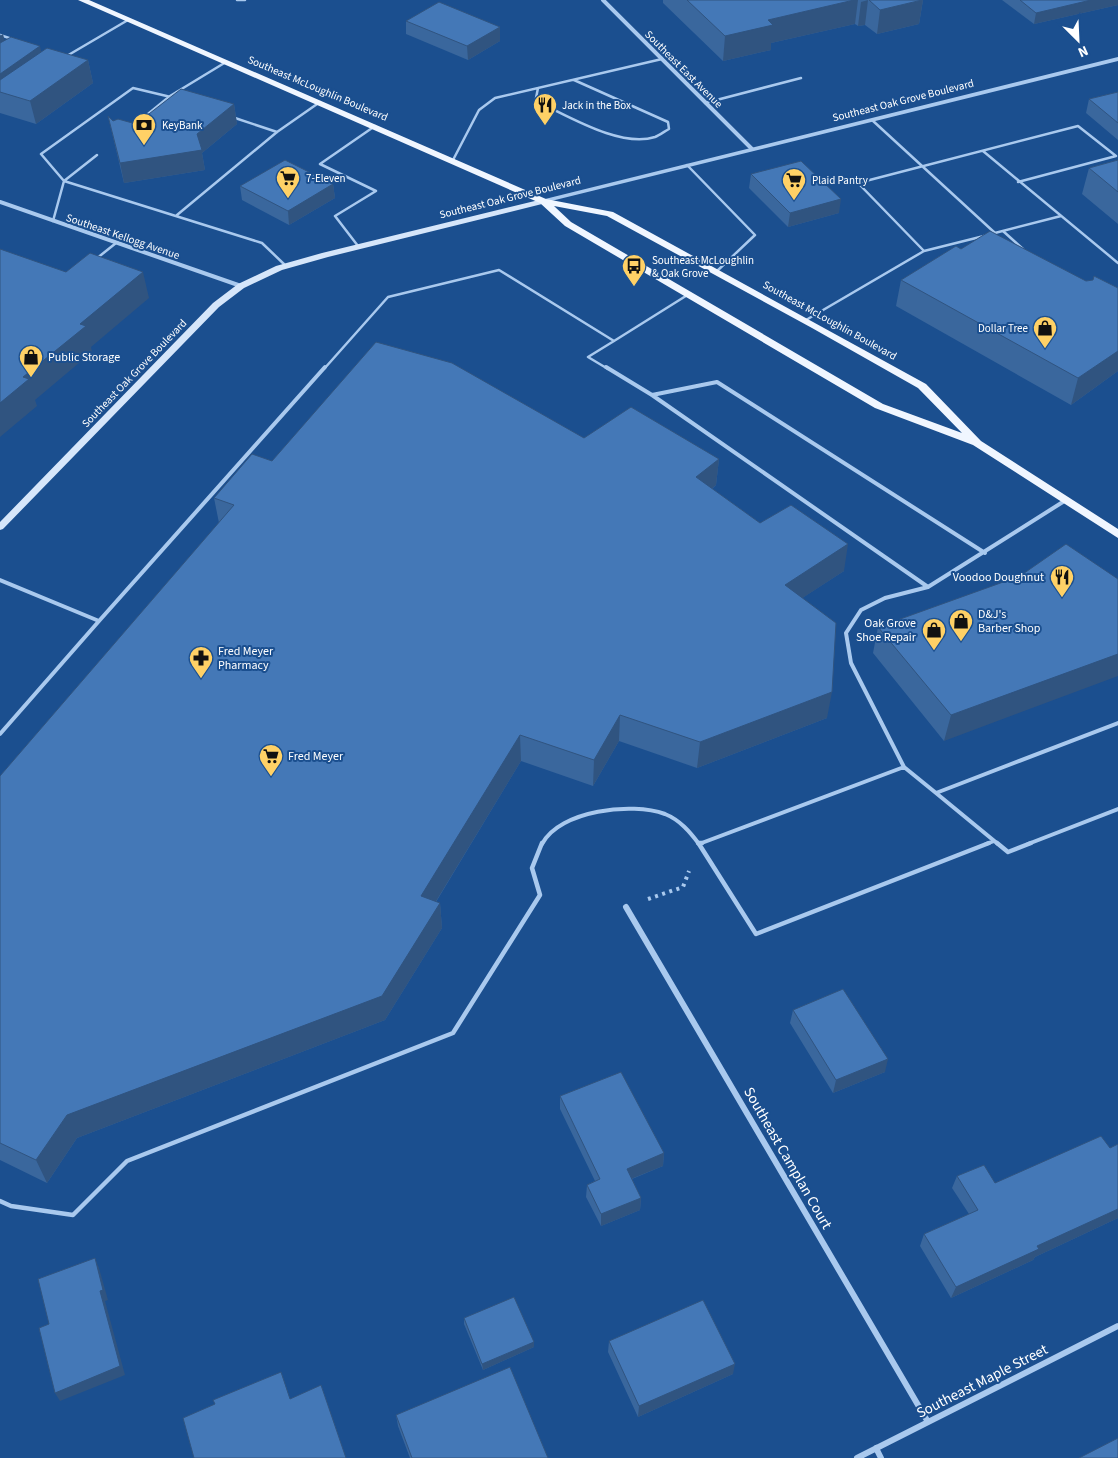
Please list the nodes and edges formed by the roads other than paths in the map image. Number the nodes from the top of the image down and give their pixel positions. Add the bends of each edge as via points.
1 (82, 0) edge
2 (237, 0) edge
3 (245, 0) edge
4 (603, 0) edge
5 (128, 20) junction
6 (0, 35) edge
7 (15, 41) edge
8 (662, 59) junction
9 (1118, 59) edge
10 (226, 62) junction
11 (58, 63) edge
12 (801, 78) dead end
13 (574, 80) junction
14 (538, 88) junction
15 (170, 96) junction
16 (178, 99) edge
17 (320, 102) junction
18 (705, 103) junction
19 (223, 114) edge
20 (872, 120) junction
21 (375, 126) junction
22 (125, 132) edge
23 (277, 132) junction
24 (752, 150) junction
25 (983, 151) junction
26 (97, 155) dead end
27 (453, 160) junction
28 (687, 165) junction
29 (923, 166) junction
30 (64, 181) junction
31 (1018, 182) junction
32 (544, 201) junction
33 (0, 202) edge
34 (177, 215) junction
35 (1061, 216) junction
36 (52, 221) junction
37 (1003, 231) junction
38 (995, 233) junction
39 (116, 243) junction
40 (358, 246) junction
41 (924, 251) junction
42 (1024, 251) edge
43 (1118, 264) edge
44 (88, 265) edge
45 (286, 266) junction
46 (716, 272) junction
47 (241, 286) junction
48 (689, 294) junction
49 (806, 320) junction
50 (614, 341) junction
51 (652, 395) junction
52 (977, 443) junction
53 (1066, 500) junction
54 (0, 527) edge
55 (1118, 534) edge
56 (985, 554) junction
57 (0, 580) edge
58 (928, 587) junction
59 (99, 621) junction
60 (1118, 724) edge
61 (0, 734) edge
62 (904, 767) junction
63 (936, 793) junction
64 (1118, 809) edge
65 (994, 841) junction
66 (699, 844) junction
67 (626, 907) road end
68 (0, 1201) edge
69 (1118, 1326) edge
70 (928, 1422) junction
71 (876, 1448) junction
72 (857, 1458) edge
73 (881, 1458) edge

1 - 5 main road, Southeast McLoughlin Boulevard
2 - 3 lane
4 - 8 street, Southeast East Avenue
5 - 10 main road, Southeast McLoughlin Boulevard
5 - 11 lane
6 - 7 lane
8 - 13 lane
8 - 18 street, Southeast East Avenue
9 - 20 street, Southeast Oak Grove Boulevard
10 - 15 lane
10 - 17 main road, Southeast McLoughlin Boulevard
12 - 18 lane
13 - 14 lane
13 - 14 lane via 668,122 669,129 651,138 630,140 615,136 540,103 536,98
14 - 27 lane via 495,98 479,110
15 - 16 lane
15 - 22 lane
15 - 30 lane via 133,88 41,154
17 - 21 main road, Southeast McLoughlin Boulevard
17 - 23 lane
18 - 24 street, Southeast East Avenue
19 - 23 lane
20 - 24 street, Southeast Oak Grove Boulevard
20 - 29 lane
21 - 27 main road, Southeast McLoughlin Boulevard
21 - 40 lane via 320,164 376,191 335,216
23 - 34 lane
24 - 28 street, Southeast Oak Grove Boulevard
25 - 29 lane
25 - 31 lane
25 - 31 lane via 1078,126 1116,156
26 - 30 lane
27 - 32 main road, Southeast McLoughlin Boulevard
28 - 32 street, Southeast Oak Grove Boulevard
28 - 46 lane via 755,235
29 - 38 lane
29 - 41 lane via 858,183
30 - 34 lane
30 - 36 lane
31 - 35 lane
32 - 40 main road, Southeast Oak Grove Boulevard
32 - 46 main road, Southeast McLoughlin Boulevard via 610,214
32 - 48 main road, Southeast McLoughlin Boulevard via 568,224
33 - 36 street, Southeast Kellogg Avenue
34 - 45 lane via 262,243
35 - 37 lane
35 - 43 lane
36 - 39 street, Southeast Kellogg Avenue
37 - 38 lane
37 - 42 lane
38 - 41 lane
39 - 44 lane
39 - 47 street, Southeast Kellogg Avenue
40 - 45 main road, Southeast Oak Grove Boulevard
41 - 49 lane
45 - 47 main road, Southeast Oak Grove Boulevard
46 - 49 main road, Southeast McLoughlin Boulevard
47 - 54 main road, Southeast Oak Grove Boulevard via 216,305
48 - 50 lane
48 - 52 main road, Southeast McLoughlin Boulevard via 879,406
49 - 52 main road, Southeast McLoughlin Boulevard via 922,386
50 - 51 lane via 588,357
50 - 59 lane via 499,270 388,297
51 - 56 lane via 717,382
51 - 58 lane
52 - 53 main road, Southeast McLoughlin Boulevard
53 - 55 main road, Southeast McLoughlin Boulevard
53 - 56 lane
56 - 58 lane
57 - 59 lane
58 - 62 lane via 885,598 860,610 846,633 851,663
59 - 61 lane
60 - 63 lane
62 - 63 lane
62 - 66 lane
63 - 65 lane
64 - 65 lane via 1008,852
65 - 66 lane via 756,934
66 - 68 lane via 684,825 664,814 635,809 599,810 564,823 539,844 532,868 540,895 453,1033 127,1161 73,1216 11,1206
67 - 70 street, Southeast Camplan Court
69 - 70 street, Southeast Maple Street
70 - 71 street, Southeast Maple Street
71 - 72 street, Southeast Maple Street
71 - 73 street

